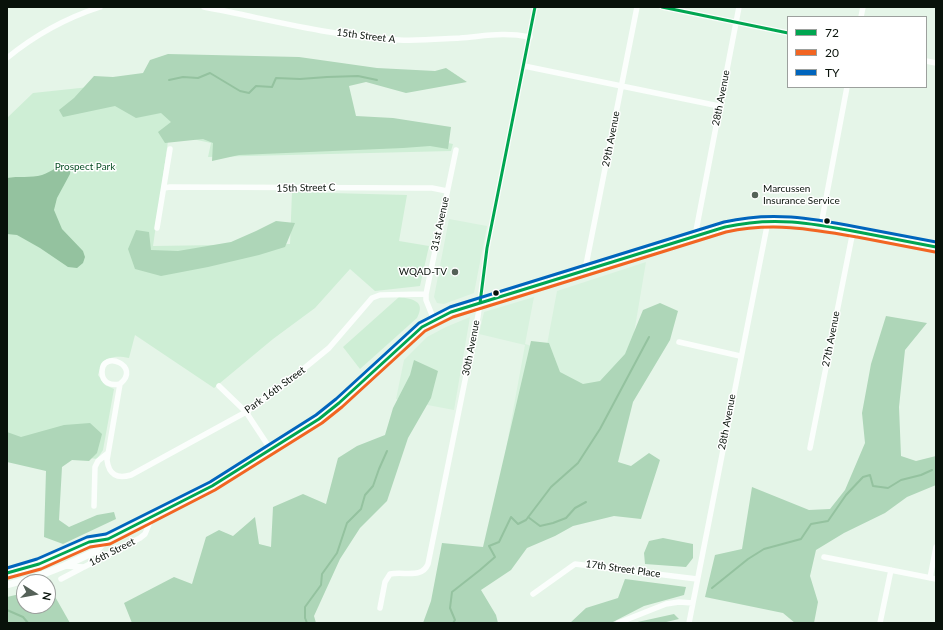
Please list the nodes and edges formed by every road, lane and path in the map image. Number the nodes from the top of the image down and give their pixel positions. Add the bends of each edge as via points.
1 (100, 7) edge
2 (204, 7) edge
3 (535, 7) edge
4 (637, 7) edge
5 (662, 7) edge
6 (739, 7) edge
7 (736, 22) junction
8 (787, 33) edge
9 (530, 36) junction
10 (7, 58) edge
11 (524, 66) junction
12 (621, 86) junction
13 (847, 88) edge
14 (719, 106) junction
15 (170, 149) dead end
16 (456, 150) dead end
17 (164, 188) junction
18 (447, 191) junction
19 (768, 221) junction
20 (821, 225) junction
21 (158, 228) dead end
22 (853, 231) junction
23 (695, 236) junction
24 (936, 247) edge
25 (585, 270) junction
26 (426, 294) junction
27 (480, 303) junction
28 (434, 320) junction
29 (679, 342) dead end
30 (740, 356) junction
31 (120, 384) junction
32 (219, 386) dead end
33 (246, 412) junction
34 (810, 448) dead end
35 (271, 450) junction
36 (108, 453) junction
37 (94, 506) dead end
38 (152, 517) junction
39 (108, 539) junction
40 (936, 547) edge
41 (824, 557) dead end
42 (64, 566) junction
43 (84, 567) junction
44 (891, 570) junction
45 (7, 573) edge
46 (61, 579) dead end
47 (697, 579) junction
48 (933, 579) edge
49 (7, 585) edge
50 (533, 594) dead end
51 (693, 602) junction
52 (380, 608) dead end
53 (618, 623) edge
54 (688, 623) edge
55 (880, 623) edge

1 - 10 street via 42,33
2 - 9 street, 15th Street A via 385,39 461,38 497,34
3 - 9 street, 30th Avenue
4 - 12 street, 29th Avenue
5 - 7 street
6 - 7 street, 28th Avenue
7 - 8 street
7 - 14 street, 28th Avenue
9 - 11 street, 30th Avenue
11 - 12 street
11 - 27 street, 30th Avenue via 487,248
12 - 14 street
12 - 25 street, 29th Avenue
13 - 20 street
14 - 23 street, 28th Avenue
15 - 17 street
16 - 18 street, 31st Avenue
17 - 18 street, 15th Street C via 371,187 432,188
17 - 21 street
18 - 26 street, 31st Avenue
19 - 20 street, 16th Street
19 - 23 street, 16th Street via 725,226
19 - 30 street, 28th Avenue
20 - 22 street, 16th Street
22 - 24 street, 16th Street
22 - 34 street, 27th Avenue
23 - 25 street, 16th Street
25 - 27 street, 16th Street
26 - 28 street, 31st Avenue
26 - 33 street, Park 16th Street via 380,295 372,298 329,348
27 - 28 street, 16th Street
27 - 52 street, 30th Avenue via 428,564 426,569 420,572 390,574 385,582
28 - 35 street, 16th Street via 408,339 319,419
29 - 30 street
30 - 47 street, 28th Avenue
31 - 31 street via 112,385 102,377 102,369 110,361 117,361 126,369 125,377
31 - 36 street
32 - 33 street
33 - 35 street
33 - 36 street, Park 16th Street via 131,475 114,475 108,468
35 - 38 street, 16th Street via 212,486
36 - 37 street via 98,461 96,467
38 - 39 street, 16th Street
38 - 43 street, 16th Street via 145,534 140,538
39 - 42 street, 16th Street via 96,551
39 - 45 street, 16th Street via 89,542 39,564
40 - 48 street
41 - 44 street
42 - 43 street, 16th Street
42 - 49 street, 16th Street via 36,578
43 - 46 street, 16th Street
44 - 48 street
44 - 55 street
47 - 50 street, 17th Street Place via 575,564
47 - 51 street, 28th Avenue
51 - 53 street via 666,604
51 - 54 street, 28th Avenue

